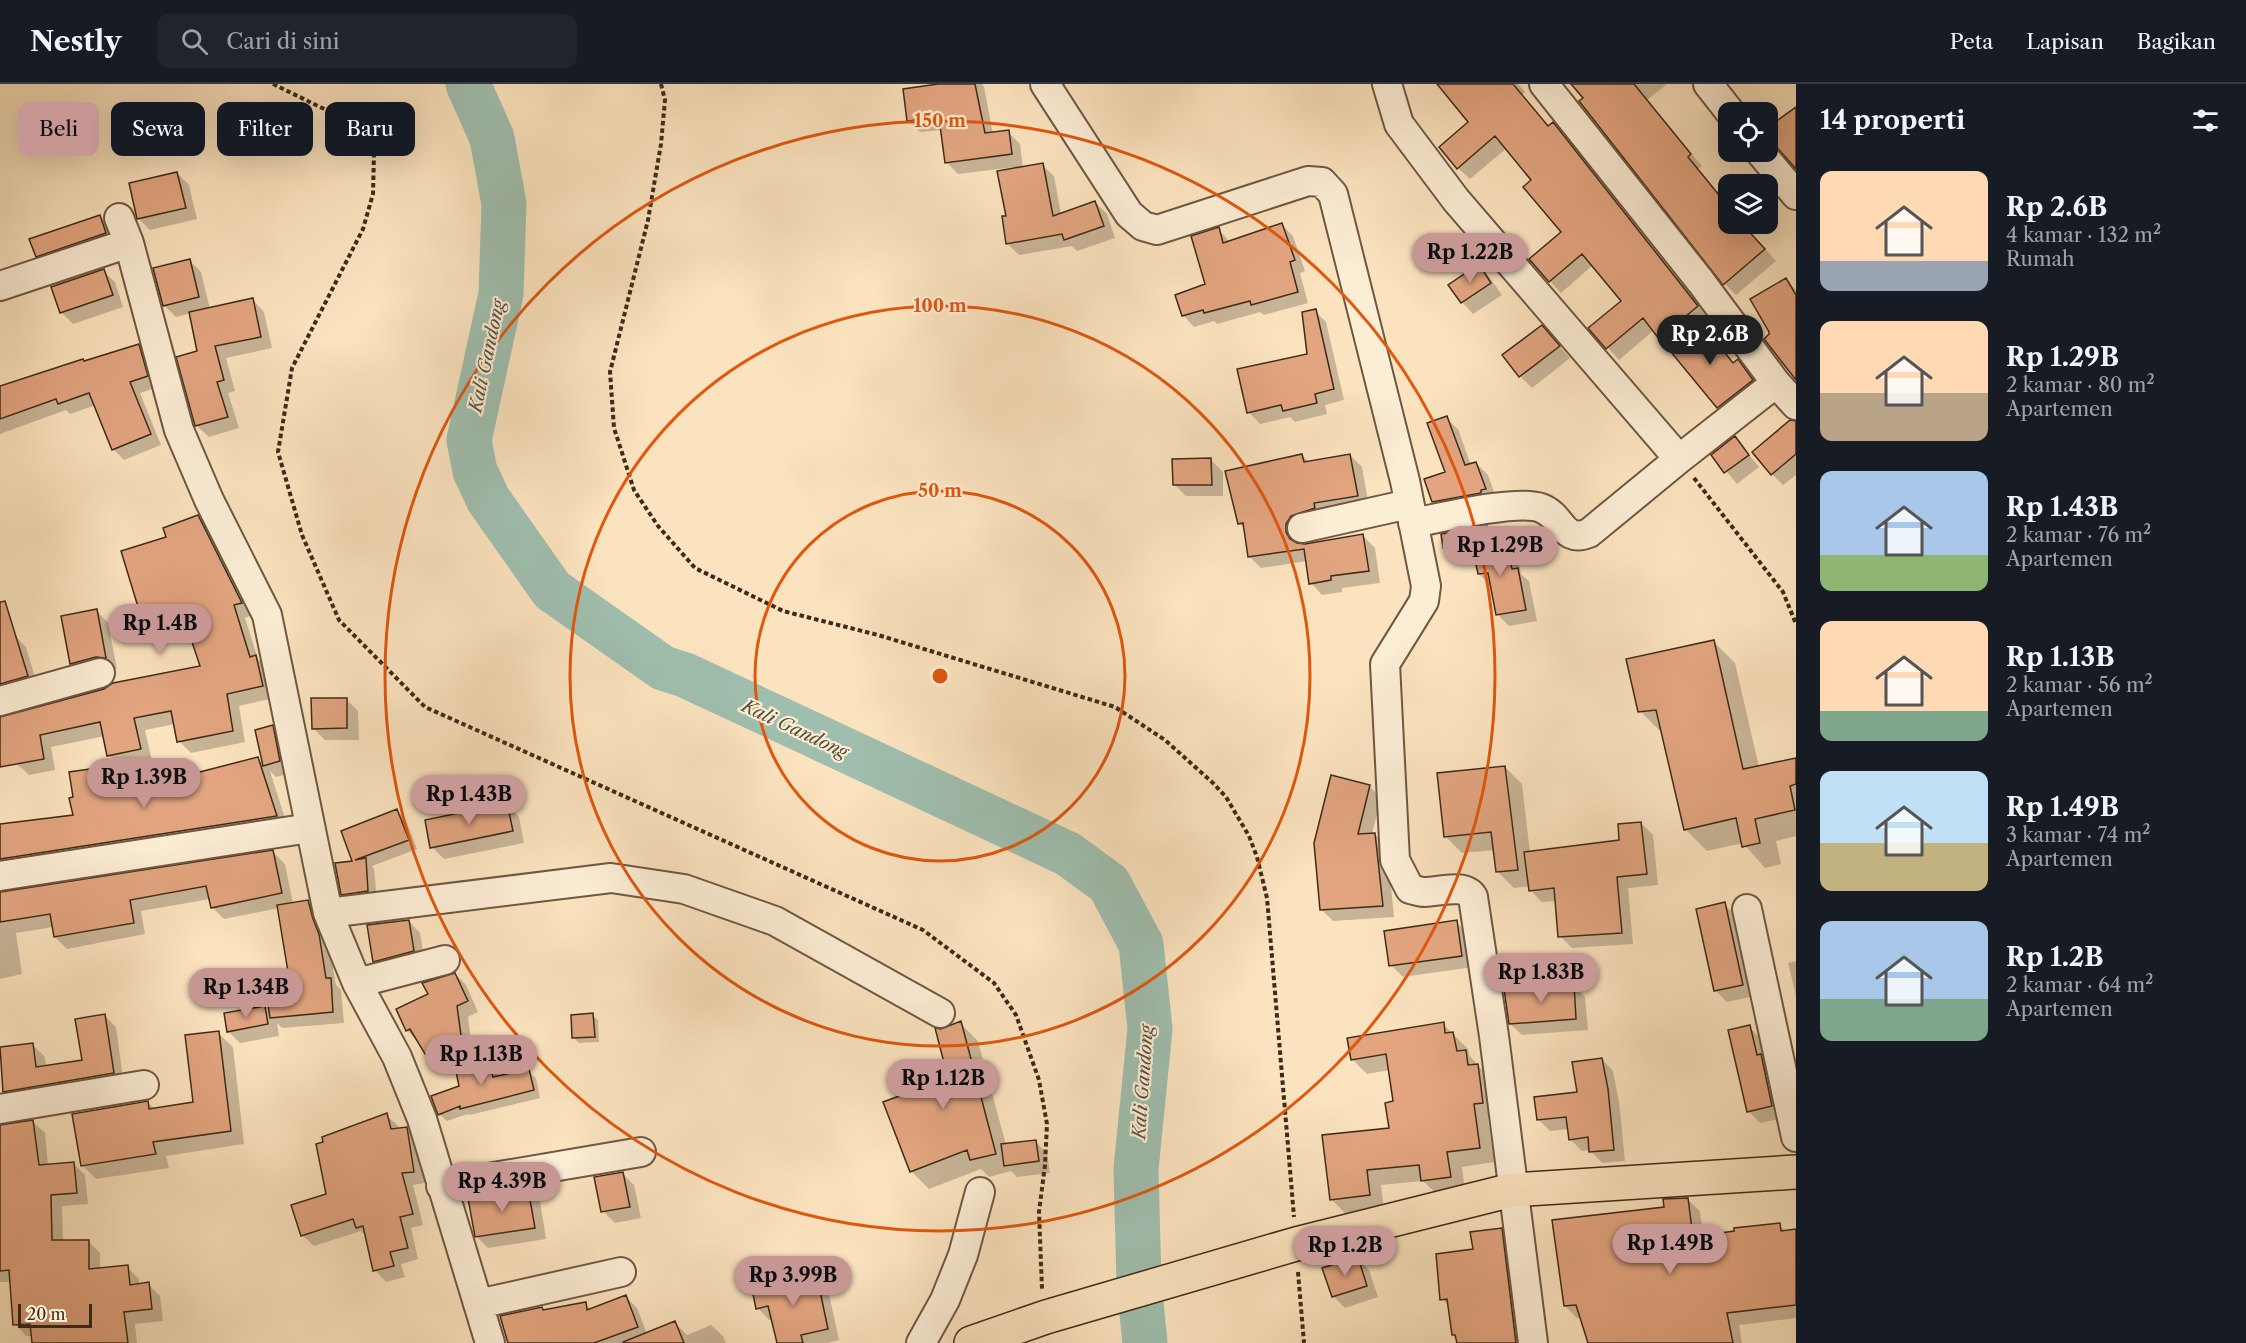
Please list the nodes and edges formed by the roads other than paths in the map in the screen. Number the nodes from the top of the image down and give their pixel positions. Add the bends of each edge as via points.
1 (1045, 84) edge
2 (1387, 84) edge
3 (1544, 84) edge
4 (1708, 84) edge
5 (1722, 102) edge
6 (1768, 162) edge
7 (1796, 195) edge
8 (0, 286) edge
9 (1776, 382) junction
10 (1796, 405) edge
11 (1679, 459) junction
12 (1411, 513) junction
13 (1302, 528) dead end
14 (100, 673) dead end
15 (0, 701) edge
16 (310, 828) junction
17 (0, 876) edge
18 (1747, 909) dead end
19 (328, 913) junction
20 (445, 960) dead end
21 (357, 983) junction
22 (940, 1013) dead end
23 (144, 1085) dead end
24 (0, 1109) edge
25 (1796, 1137) edge
26 (640, 1152) dead end
27 (1796, 1172) edge
28 (441, 1186) junction
29 (1512, 1190) junction
30 (980, 1192) dead end
31 (621, 1272) dead end
32 (478, 1304) junction
33 (490, 1343) edge
34 (921, 1343) edge
35 (971, 1343) edge
36 (1533, 1343) edge

1 - 12 street via 1129,214 1149,229 1157,230 1308,181 1322,182 1333,194
2 - 11 street via 1399,124 1456,200
3 - 9 street
4 - 5 street
6 - 7 street
8 - 16 street via 124,231 179,430 267,615
9 - 10 street
9 - 11 street
11 - 12 street via 1580,537 1570,535 1540,507
12 - 13 street
12 - 29 street via 1426,586 1424,601 1385,664 1395,860 1410,889 1464,889 1473,897
14 - 15 street
16 - 17 street
16 - 19 street
18 - 25 street
19 - 21 street
19 - 22 street via 611,878 684,889 775,921
20 - 21 street
21 - 28 street via 397,1058 418,1109
23 - 24 street
26 - 28 street
27 - 29 main road
28 - 32 street
29 - 35 main road via 1296,1244
29 - 36 street
30 - 34 street via 963,1255 945,1300
31 - 32 street
32 - 33 street

